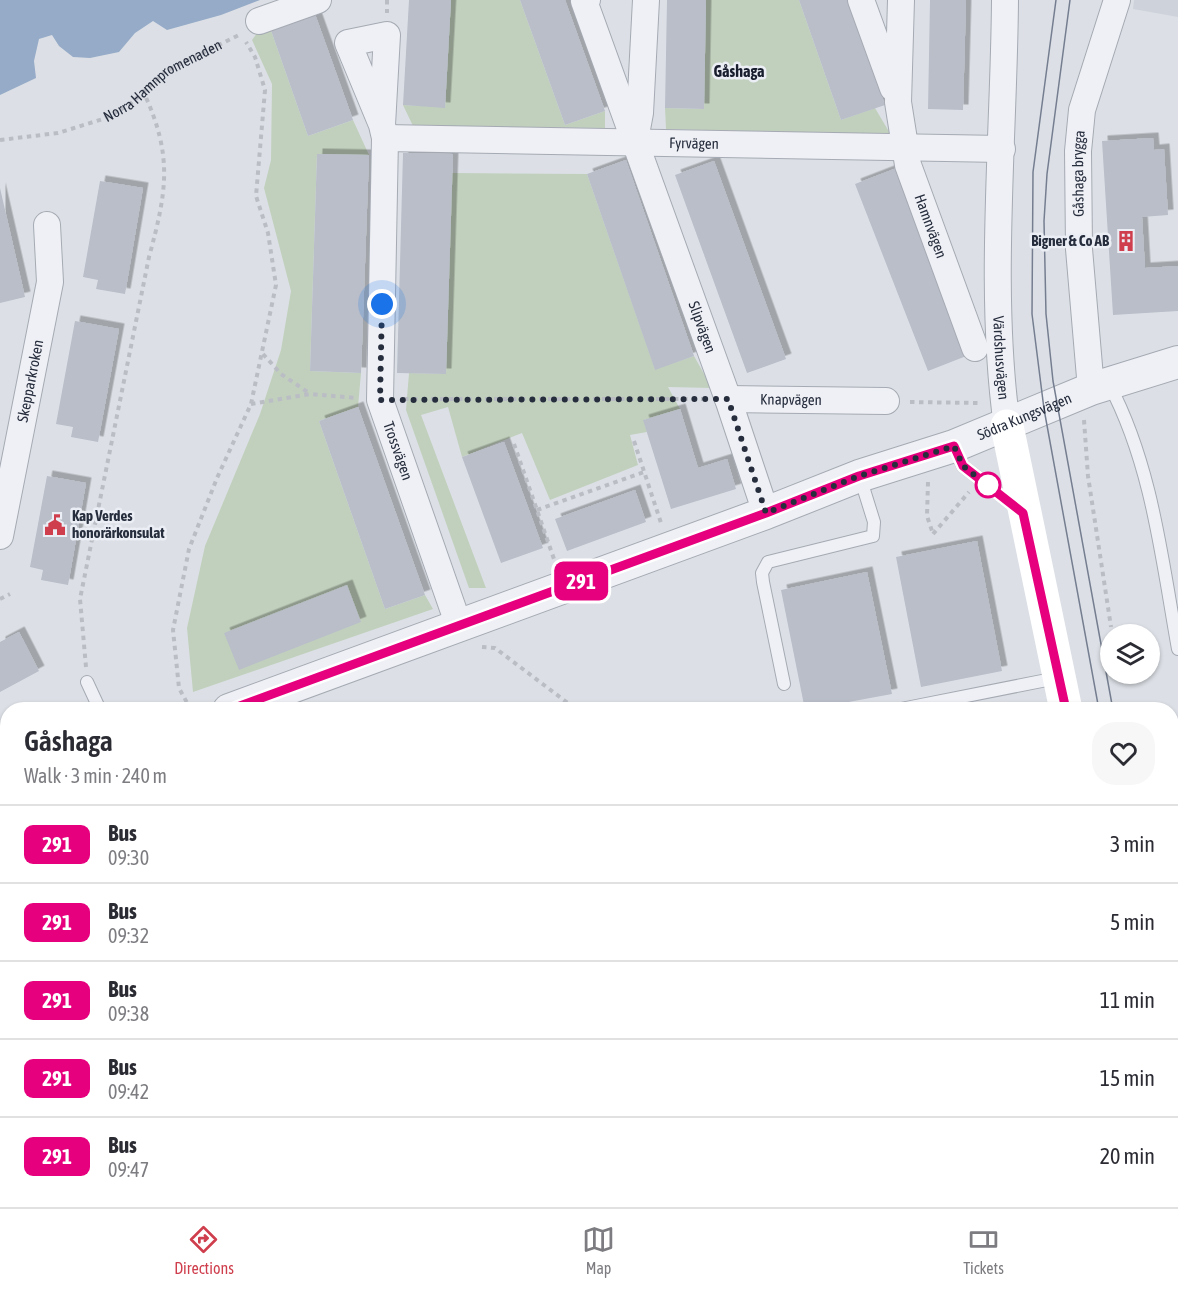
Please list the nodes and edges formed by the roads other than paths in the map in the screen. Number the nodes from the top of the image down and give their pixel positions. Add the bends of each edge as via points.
1 (318, 0) edge
2 (587, 0) edge
3 (646, 0) edge
4 (861, 0) edge
5 (901, 0) edge
6 (1005, 0) edge
7 (1117, 0) edge
8 (251, 27) road end
9 (898, 102) junction
10 (384, 131) joint
11 (634, 143) junction
12 (905, 147) junction
13 (1002, 149) junction
14 (47, 225) dead end
15 (975, 348) dead end
16 (1178, 362) edge
17 (1092, 389) junction
18 (728, 399) junction
19 (886, 401) road end
20 (1007, 426) junction
21 (939, 451) junction
22 (859, 476) junction
23 (766, 513) junction
24 (1023, 513) junction
25 (0, 536) edge
26 (459, 626) junction
27 (1178, 649) edge
28 (1058, 678) junction
29 (87, 682) road end
30 (784, 684) dead end
31 (96, 702) edge
32 (251, 702) edge
33 (936, 702) edge
34 (1064, 702) edge

1 - 8 street
2 - 11 street, Slipvägen via 584,1
3 - 11 street via 640,113
4 - 9 street, Hamnvägen
5 - 9 street, Hamnvägen
6 - 13 street, Värdshusvägen
7 - 17 street, Gåshaga brygga via 1082,110 1078,152 1079,249
9 - 12 street, Hamnvägen
10 - 11 street, Fyrvägen
10 - 26 street, Trossvägen via 380,400
11 - 12 street, Fyrvägen
11 - 18 street, Slipvägen
12 - 13 street, Fyrvägen
12 - 15 street, Hamnvägen via 908,165
13 - 20 street, Värdshusvägen via 999,275
14 - 25 street, Skepparkroken via 50,282
16 - 17 street, Södra Kungsvägen
17 - 20 street, Södra Kungsvägen
17 - 27 lane via 1123,410 1142,467
18 - 19 street, Knapvägen
18 - 23 street, Slipvägen
20 - 21 street, Södra Kungsvägen
20 - 24 main road, Värdshusvägen
21 - 22 street, Södra Kungsvägen
21 - 24 lane
22 - 23 street, Södra Kungsvägen
22 - 30 lane via 874,522 873,536 764,566 763,582
23 - 26 street, Södra Kungsvägen
24 - 28 main road, Värdshusvägen
26 - 32 street, Södra Kungsvägen
28 - 33 lane
28 - 34 main road, Värdshusvägen
29 - 31 lane

